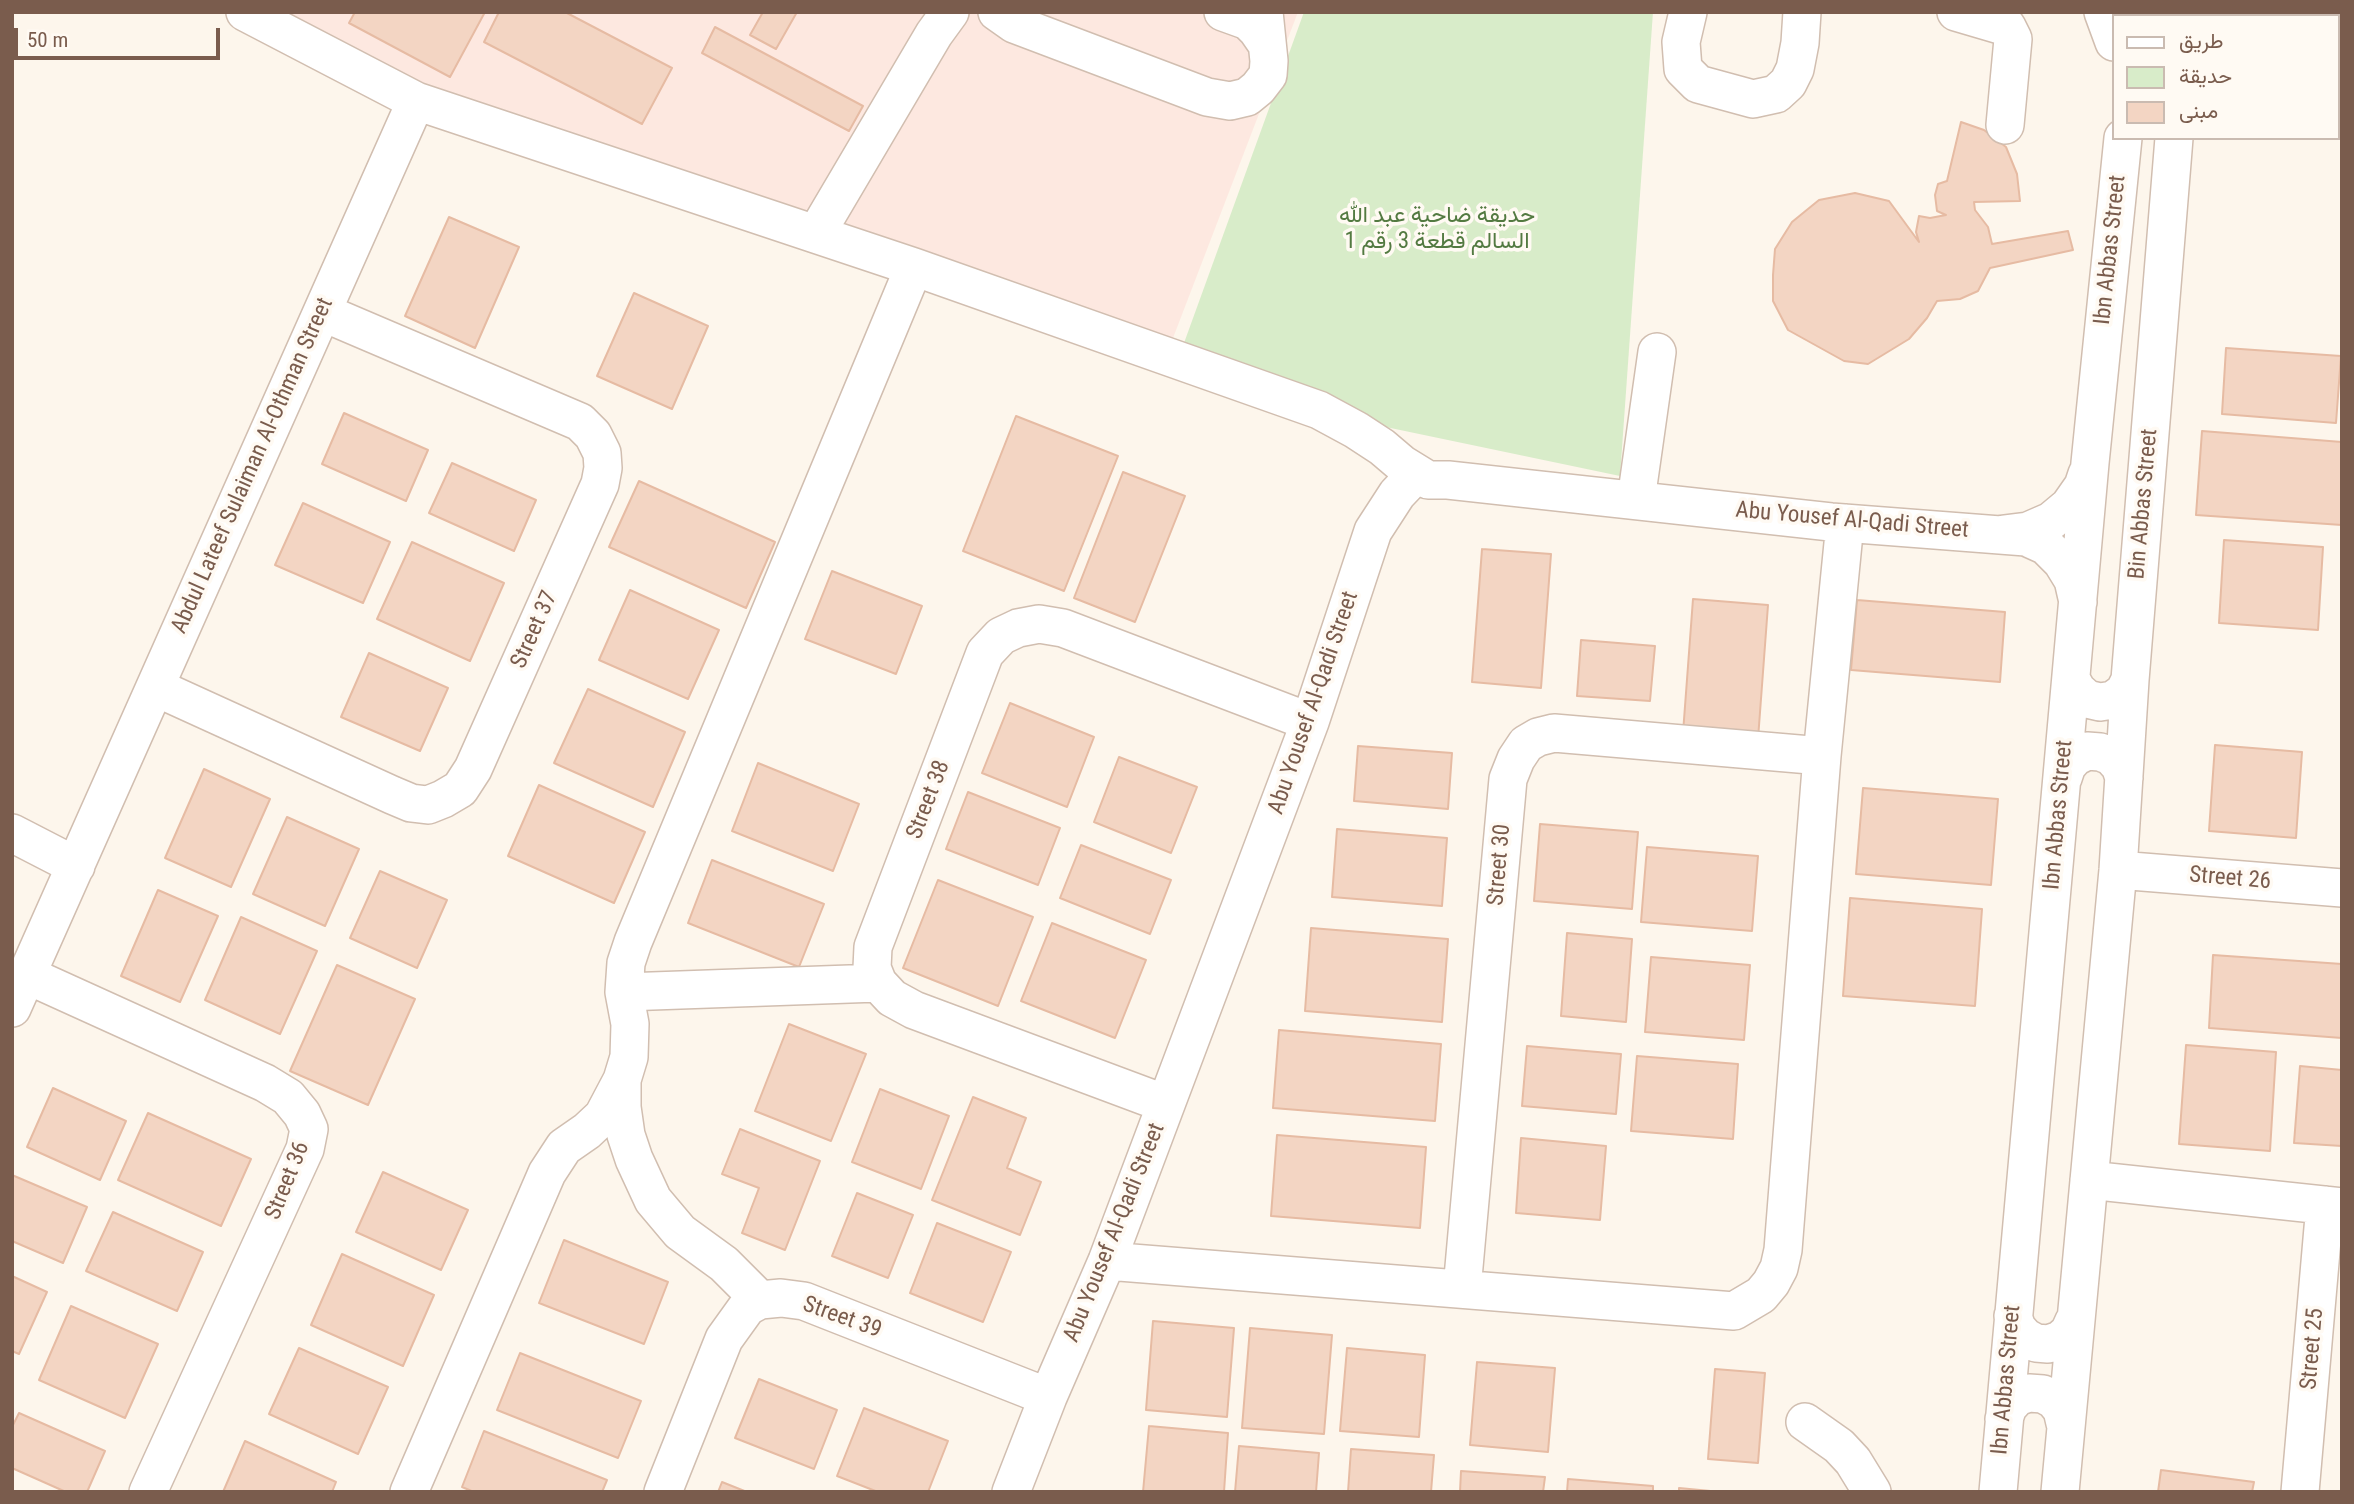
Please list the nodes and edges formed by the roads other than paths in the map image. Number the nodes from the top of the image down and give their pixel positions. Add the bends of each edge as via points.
1 (246, 12) edge
2 (950, 12) edge
3 (997, 12) edge
4 (1223, 12) edge
5 (1688, 12) edge
6 (1802, 12) edge
7 (1956, 12) edge
8 (2103, 12) edge
9 (306, 26) edge
10 (1265, 28) edge
11 (2112, 37) edge
12 (416, 102) junction
13 (2005, 125) dead end
14 (2123, 140) edge
15 (2174, 140) edge
16 (816, 234) junction
17 (914, 267) junction
18 (322, 312) junction
19 (1657, 352) dead end
20 (2090, 463) junction
21 (1416, 474) junction
22 (1636, 500) junction
23 (1845, 523) junction
24 (2004, 534) junction
25 (2078, 602) junction
26 (2071, 679) junction
27 (2130, 680) junction
28 (155, 687) junction
29 (1310, 722) junction
30 (1822, 756) junction
31 (2063, 778) junction
32 (2124, 778) junction
33 (12, 832) edge
34 (76, 866) junction
35 (2118, 870) junction
36 (2342, 888) edge
37 (878, 983) junction
38 (19, 991) edge
39 (624, 992) junction
40 (622, 1080) junction
41 (1166, 1104) junction
42 (2089, 1180) junction
43 (2333, 1206) edge
44 (1107, 1261) junction
45 (1462, 1289) junction
46 (760, 1300) junction
47 (2013, 1316) junction
48 (2074, 1321) junction
49 (1048, 1397) junction
50 (2004, 1419) junction
51 (1805, 1422) dead end
52 (2065, 1423) junction
53 (148, 1492) edge
54 (409, 1492) edge
55 (663, 1492) edge
56 (1011, 1492) edge
57 (1872, 1492) edge
58 (1998, 1492) edge
59 (2060, 1492) edge
60 (2300, 1492) edge

1 - 9 street
2 - 16 street
3 - 10 street via 1014,24 1207,97 1230,101 1247,97 1268,75
4 - 10 street via 1248,21 1257,30
5 - 6 street via 1681,42 1684,69 1698,84 1753,99 1776,94 1788,83 1795,69
7 - 13 street via 2007,27 2013,39
8 - 11 street
9 - 12 street
12 - 16 street
12 - 18 street, Abdul Lateef Sulaiman Al-Othman Street
14 - 20 street, Ibn Abbas Street
15 - 27 street, Bin Abbas Street
16 - 17 street
17 - 21 street via 1319,410 1356,430
17 - 39 street via 633,942
18 - 28 street, Abdul Lateef Sulaiman Al-Othman Street
18 - 28 street, Street 37 via 580,422 602,453 595,496 473,769 460,789 443,799 411,803
19 - 22 street
20 - 24 street, Abu Yousef Al-Qadi Street via 2083,486 2051,521 2028,531
20 - 25 street, Ibn Abbas Street
21 - 22 street, Abu Yousef Al-Qadi Street via 1428,480
21 - 29 street, Abu Yousef Al-Qadi Street via 1373,531
22 - 23 street, Abu Yousef Al-Qadi Street
23 - 24 street, Abu Yousef Al-Qadi Street
23 - 30 street
24 - 25 street, Abu Yousef Al-Qadi Street via 2026,537 2046,547 2073,580
25 - 26 street, Ibn Abbas Street
26 - 27 street via 2087,699 2100,702 2124,692
26 - 31 street, Ibn Abbas Street
27 - 32 street, Bin Abbas Street
28 - 34 street, Abdul Lateef Sulaiman Al-Othman Street
29 - 37 street, Street 38 via 1063,628 1039,625 1000,636 985,653 873,947 872,968
29 - 41 street, Abu Yousef Al-Qadi Street
30 - 45 street via 1783,1250 1771,1283 1761,1295 1734,1311
30 - 45 street, Street 30 via 1554,733 1526,744 1508,779
31 - 32 street via 2075,757 2087,751 2111,756
31 - 47 street, Ibn Abbas Street
32 - 35 street, Bin Abbas Street
33 - 34 street
34 - 38 street, Abdul Lateef Sulaiman Al-Othman Street
35 - 36 street, Street 26
35 - 42 street
37 - 39 street
37 - 41 street via 892,998 914,1010
38 - 53 street, Street 36 via 265,1083 288,1097 309,1129 305,1149
39 - 40 street via 630,1024 629,1057
40 - 46 street via 626,1135 653,1200 680,1232 724,1264
40 - 54 street via 603,1116 564,1147 547,1173
41 - 44 street, Abu Yousef Al-Qadi Street
42 - 43 street, Street 25
42 - 48 street
43 - 60 street, Street 25
44 - 45 street
44 - 49 street, Abu Yousef Al-Qadi Street
46 - 49 street, Street 39 via 804,1301
46 - 55 street via 747,1307 724,1339
47 - 48 street via 2025,1337 2048,1344 2060,1340
47 - 50 street, Ibn Abbas Street
48 - 52 street
49 - 56 street, Abu Yousef Al-Qadi Street
50 - 52 street via 2008,1407 2029,1393 2054,1400
50 - 58 street, Ibn Abbas Street
51 - 57 street via 1839,1446
52 - 59 street

